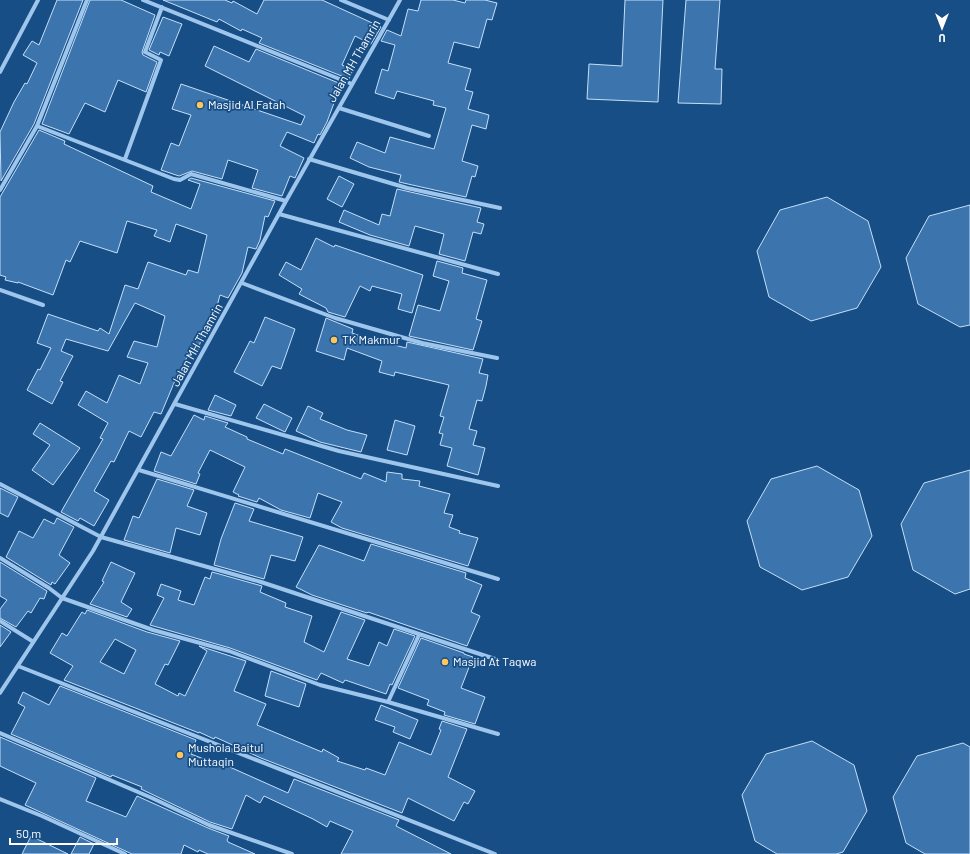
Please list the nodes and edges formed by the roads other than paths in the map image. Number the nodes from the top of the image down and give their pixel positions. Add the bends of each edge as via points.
1 (38, 0) edge
2 (87, 0) edge
3 (144, 0) edge
4 (341, 0) edge
5 (400, 0) edge
6 (162, 8) junction
7 (389, 20) junction
8 (0, 72) edge
9 (352, 84) junction
10 (339, 108) junction
11 (37, 126) junction
12 (429, 136) dead end
13 (125, 159) junction
14 (309, 159) junction
15 (0, 190) edge
16 (286, 201) junction
17 (500, 208) dead end
18 (279, 214) junction
19 (498, 274) dead end
20 (242, 283) junction
21 (0, 290) edge
22 (43, 305) dead end
23 (498, 358) dead end
24 (175, 404) junction
25 (139, 470) junction
26 (0, 484) edge
27 (498, 486) dead end
28 (101, 537) junction
29 (0, 558) edge
30 (498, 579) dead end
31 (62, 598) junction
32 (0, 622) edge
33 (419, 635) junction
34 (32, 641) junction
35 (498, 660) dead end
36 (18, 666) junction
37 (0, 693) edge
38 (388, 702) junction
39 (0, 733) edge
40 (498, 734) dead end
41 (0, 799) edge
42 (125, 854) edge
43 (292, 854) edge
44 (495, 854) edge

1 - 8 street
2 - 11 street
3 - 6 street
4 - 7 street
5 - 7 street, Jalan MH Thamrin
6 - 9 street
6 - 13 street via 145,52 161,60
7 - 9 street, Jalan MH Thamrin
9 - 10 street, Jalan MH Thamrin
10 - 12 street
10 - 14 street, Jalan MH Thamrin
11 - 13 street
11 - 15 street
13 - 16 street via 174,179 180,180 191,174
14 - 16 street, Jalan MH Thamrin
14 - 17 street via 407,188
16 - 18 street, Jalan MH Thamrin
18 - 19 street
18 - 20 street, Jalan MH Thamrin
20 - 23 street via 335,318 422,343
20 - 24 street, Jalan MH Thamrin
21 - 22 street
24 - 25 street, Jalan MH Thamrin
24 - 27 street via 339,451
25 - 28 street, Jalan MH Thamrin
25 - 30 street
26 - 28 street
28 - 31 street, Jalan MH Thamrin
28 - 33 street via 261,582
29 - 31 street
31 - 34 street, Jalan MH Thamrin
31 - 38 street via 153,630 229,651 320,685
32 - 34 street
33 - 35 street
33 - 38 street
34 - 36 street, Jalan MH Thamrin
36 - 37 street, Jalan MH Thamrin
36 - 44 street
38 - 40 street
39 - 43 street via 209,825
41 - 42 street

